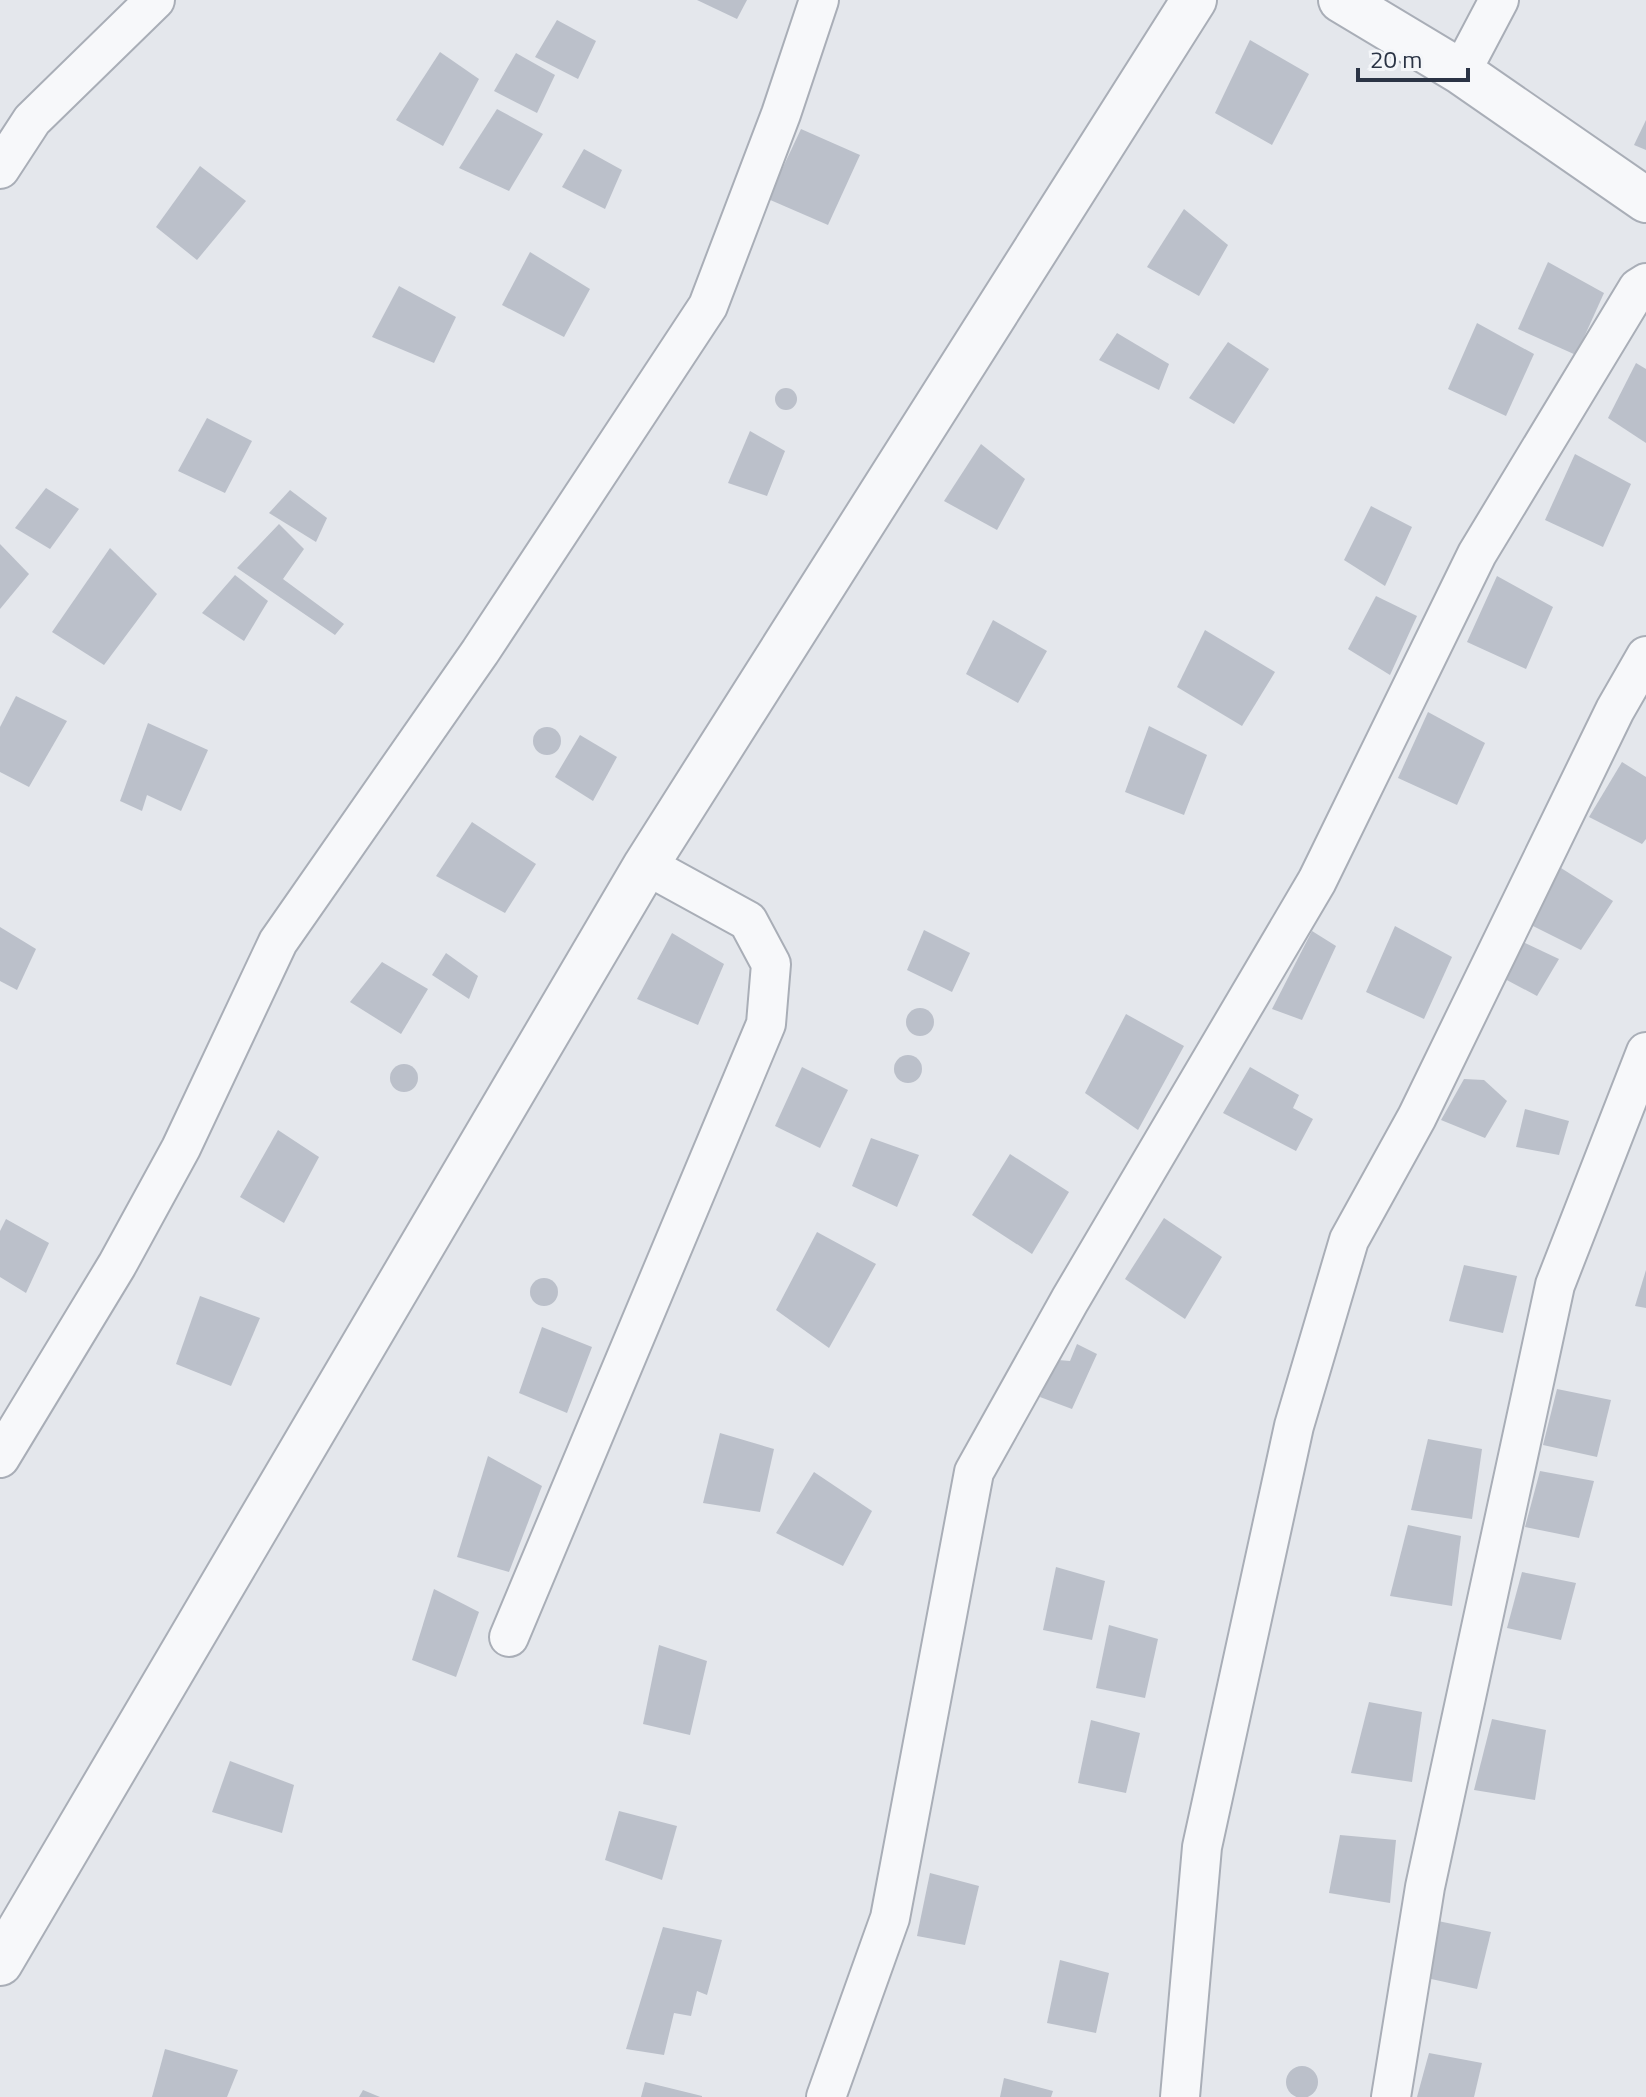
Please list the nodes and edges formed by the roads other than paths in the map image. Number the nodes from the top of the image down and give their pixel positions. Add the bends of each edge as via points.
1 (155, 0) edge
2 (819, 0) edge
3 (1194, 0) edge
4 (1341, 0) edge
5 (1499, 0) edge
6 (1461, 72) junction
7 (0, 169) edge
8 (1646, 200) edge
9 (1646, 283) edge
10 (1646, 656) edge
11 (646, 865) junction
12 (1646, 1052) edge
13 (0, 1458) edge
14 (509, 1637) dead end
15 (0, 1963) edge
16 (826, 2097) edge
17 (1180, 2097) edge
18 (1391, 2097) edge

1 - 7 street via 32,120
2 - 13 street via 708,306 480,652 278,942 167,1174
3 - 11 street
4 - 6 street
5 - 6 street
6 - 8 street
9 - 16 street via 1638,288 1477,554 1317,881 974,1472 890,1918
10 - 17 street via 1417,1117 1349,1240 1294,1426 1202,1847
11 - 14 street via 748,921 771,964 766,1024
11 - 15 street
12 - 18 street via 1555,1285 1425,1887

